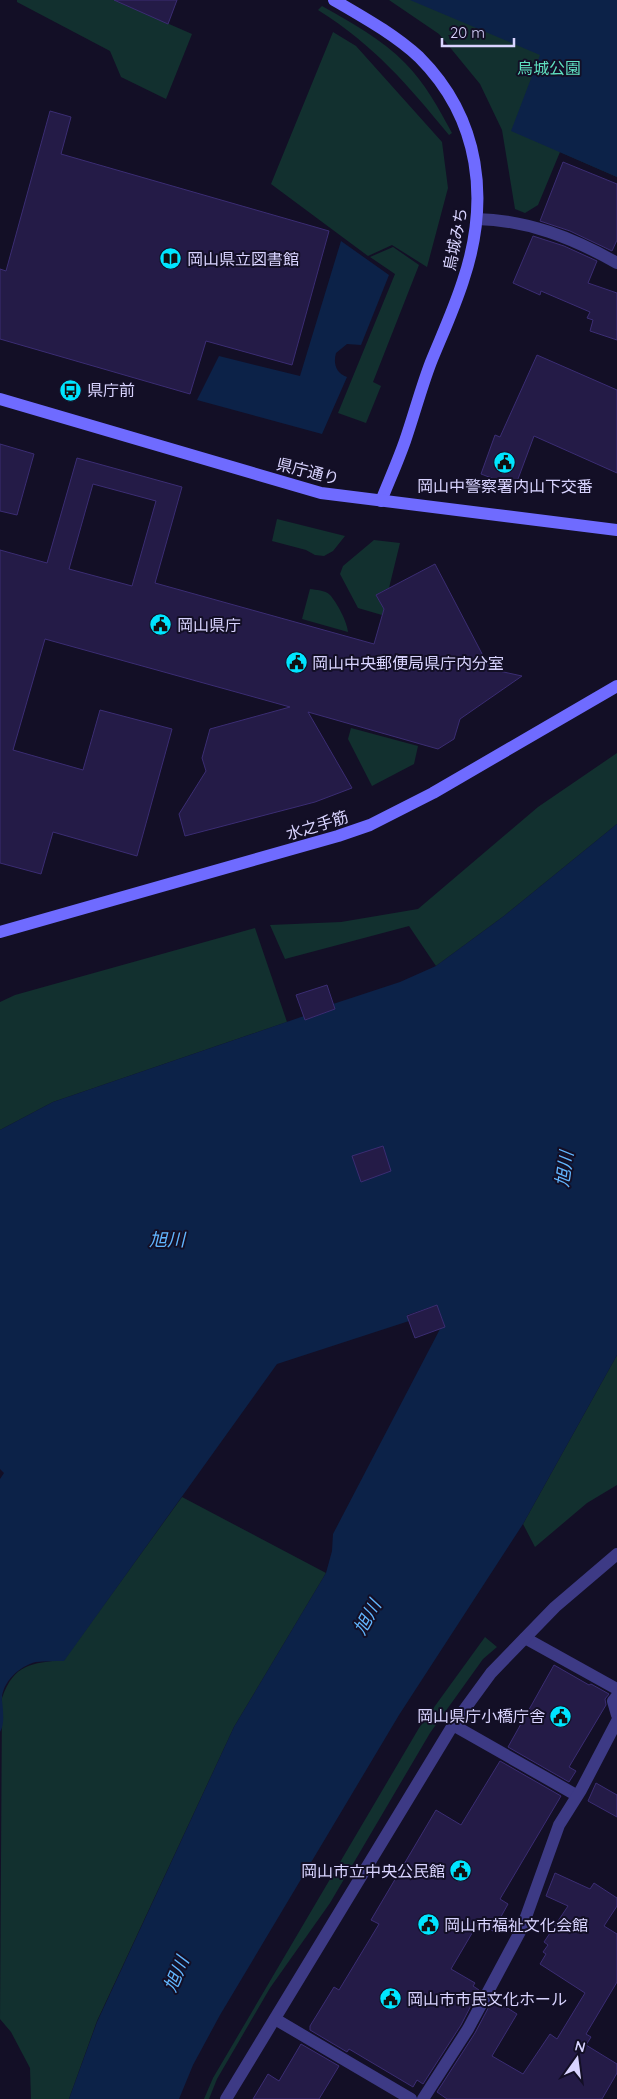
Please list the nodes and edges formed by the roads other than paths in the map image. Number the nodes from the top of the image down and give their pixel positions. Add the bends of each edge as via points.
1 (334, 0) edge
2 (478, 218) junction
3 (617, 263) edge
4 (0, 399) edge
5 (381, 501) junction
6 (617, 530) edge
7 (617, 686) edge
8 (0, 932) edge
9 (617, 1554) edge
10 (525, 1638) junction
11 (617, 1689) edge
12 (617, 1696) edge
13 (617, 1715) edge
14 (617, 1721) edge
15 (453, 1725) junction
16 (576, 1795) junction
17 (274, 2019) junction
18 (226, 2099) edge
19 (410, 2099) edge
20 (423, 2099) edge

1 - 2 street, 烏城みち via 373,23 418,57 452,101 470,140 479,199
2 - 3 street via 507,219 542,228
2 - 5 street, 烏城みち via 463,280
4 - 5 street, 県庁通り via 321,493
5 - 6 street, 県庁通り
7 - 8 street, 水之手筋 via 433,793 370,825
9 - 10 street via 555,1607
10 - 11 street
10 - 15 street via 491,1673
12 - 13 street via 614,1701
14 - 16 street
15 - 16 street
15 - 17 street
16 - 20 street via 550,1846 522,1928 486,1999
17 - 18 street
17 - 19 street

